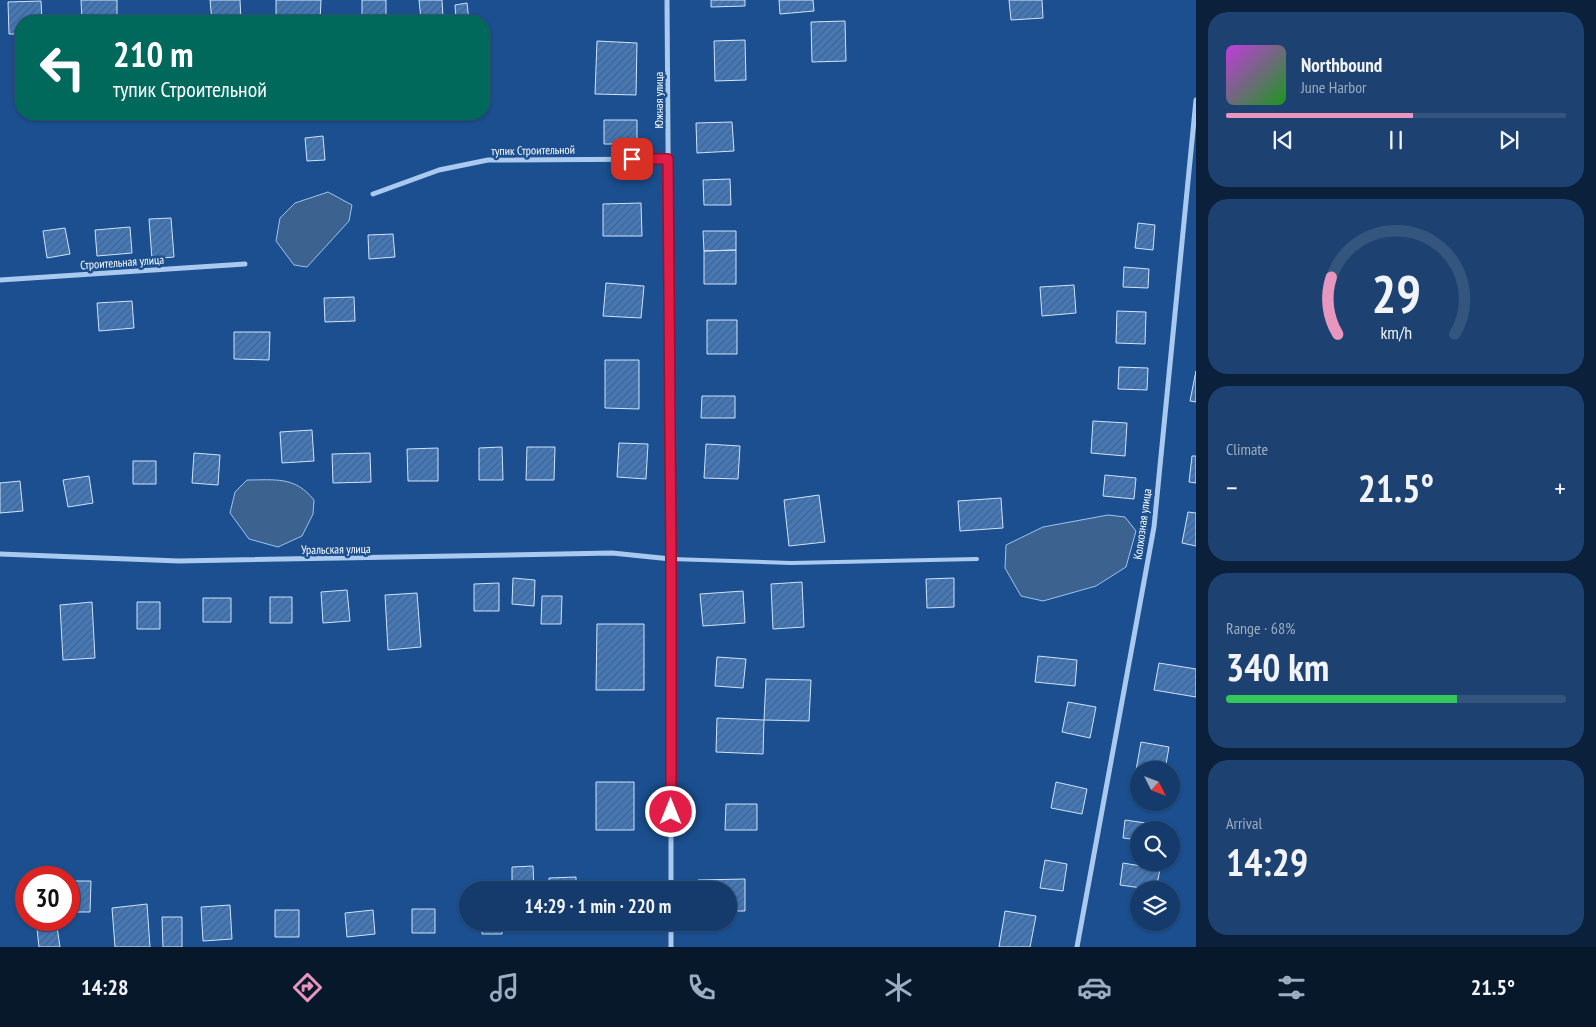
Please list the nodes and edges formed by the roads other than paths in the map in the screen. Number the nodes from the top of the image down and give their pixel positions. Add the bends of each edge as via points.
1 (667, 0) edge
2 (1196, 100) edge
3 (668, 159) junction
4 (372, 194) dead end
5 (245, 264) dead end
6 (0, 280) edge
7 (0, 554) edge
8 (671, 559) junction
9 (977, 559) dead end
10 (671, 881) edge
11 (671, 931) edge
12 (671, 947) edge
13 (1077, 947) edge

1 - 3 street, Южная улица
2 - 13 street, Колхозная улица via 1154,527
3 - 4 street, тупик Строительной via 488,160 440,170
3 - 8 street, Южная улица
5 - 6 street, Строительная улица
7 - 8 street, Уральская улица via 179,561 612,553
8 - 9 lane via 791,564
8 - 10 street, Южная улица
11 - 12 street

